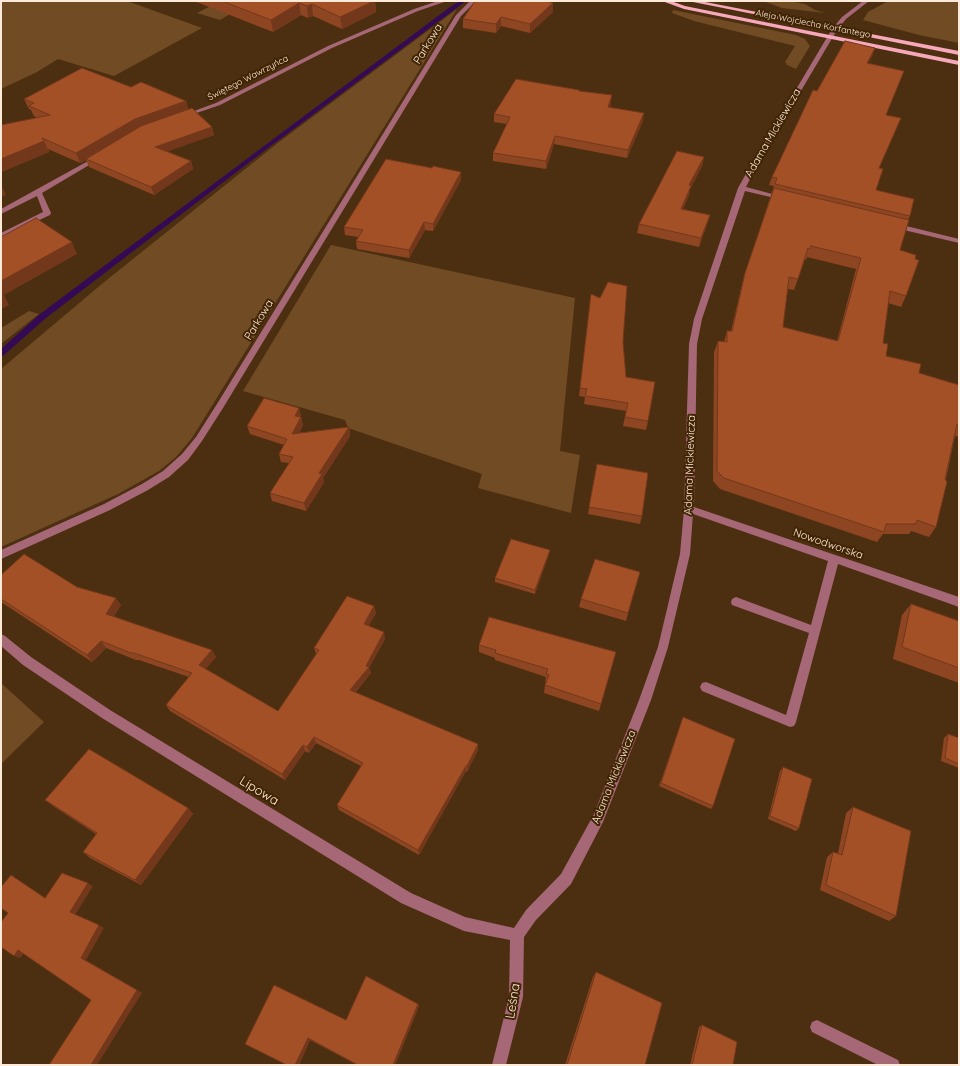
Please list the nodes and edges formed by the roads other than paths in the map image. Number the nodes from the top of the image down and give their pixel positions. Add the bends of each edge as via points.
1 (444, 1) edge
2 (473, 1) edge
3 (665, 1) edge
4 (691, 1) edge
5 (866, 1) edge
6 (836, 29) junction
7 (831, 36) junction
8 (959, 53) edge
9 (959, 63) edge
10 (175, 118) edge
11 (107, 152) edge
12 (742, 188) junction
13 (39, 193) junction
14 (790, 200) edge
15 (1, 212) edge
16 (885, 223) edge
17 (1, 236) edge
18 (959, 241) edge
19 (689, 509) junction
20 (1, 555) edge
21 (834, 559) junction
22 (736, 602) dead end
23 (959, 602) edge
24 (815, 631) junction
25 (1, 639) edge
26 (706, 687) dead end
27 (517, 935) junction
28 (818, 1027) dead end
29 (500, 1065) edge
30 (894, 1065) edge

1 - 10 street, Świętego Wawrzyńca via 416,10 330,47 218,104
2 - 20 street, Parkowa via 459,15 220,406 185,457 166,474 145,487
3 - 7 main road, Aleja Wojciecha Korfantego via 684,8
4 - 6 main road, Aleja Wojciecha Korfantego
5 - 6 street, Adama Mickiewicza via 850,13
6 - 7 street, Adama Mickiewicza
6 - 8 main road, Aleja Wojciecha Korfantego
7 - 9 main road, Aleja Wojciecha Korfantego
7 - 12 street, Adama Mickiewicza
11 - 13 street
12 - 14 street
12 - 19 street, Adama Mickiewicza via 698,319 693,344
13 - 15 street
13 - 17 street via 47,213
16 - 18 street
19 - 21 street, Nowodworska
19 - 27 street, Adama Mickiewicza via 686,554 664,647 599,818 566,879 531,914
21 - 23 street, Nowodworska
21 - 24 street
22 - 24 street
24 - 26 street via 790,722
25 - 27 street, Lipowa via 27,661 106,714 406,898 464,924
27 - 29 street, Leśna via 516,996
28 - 30 street

